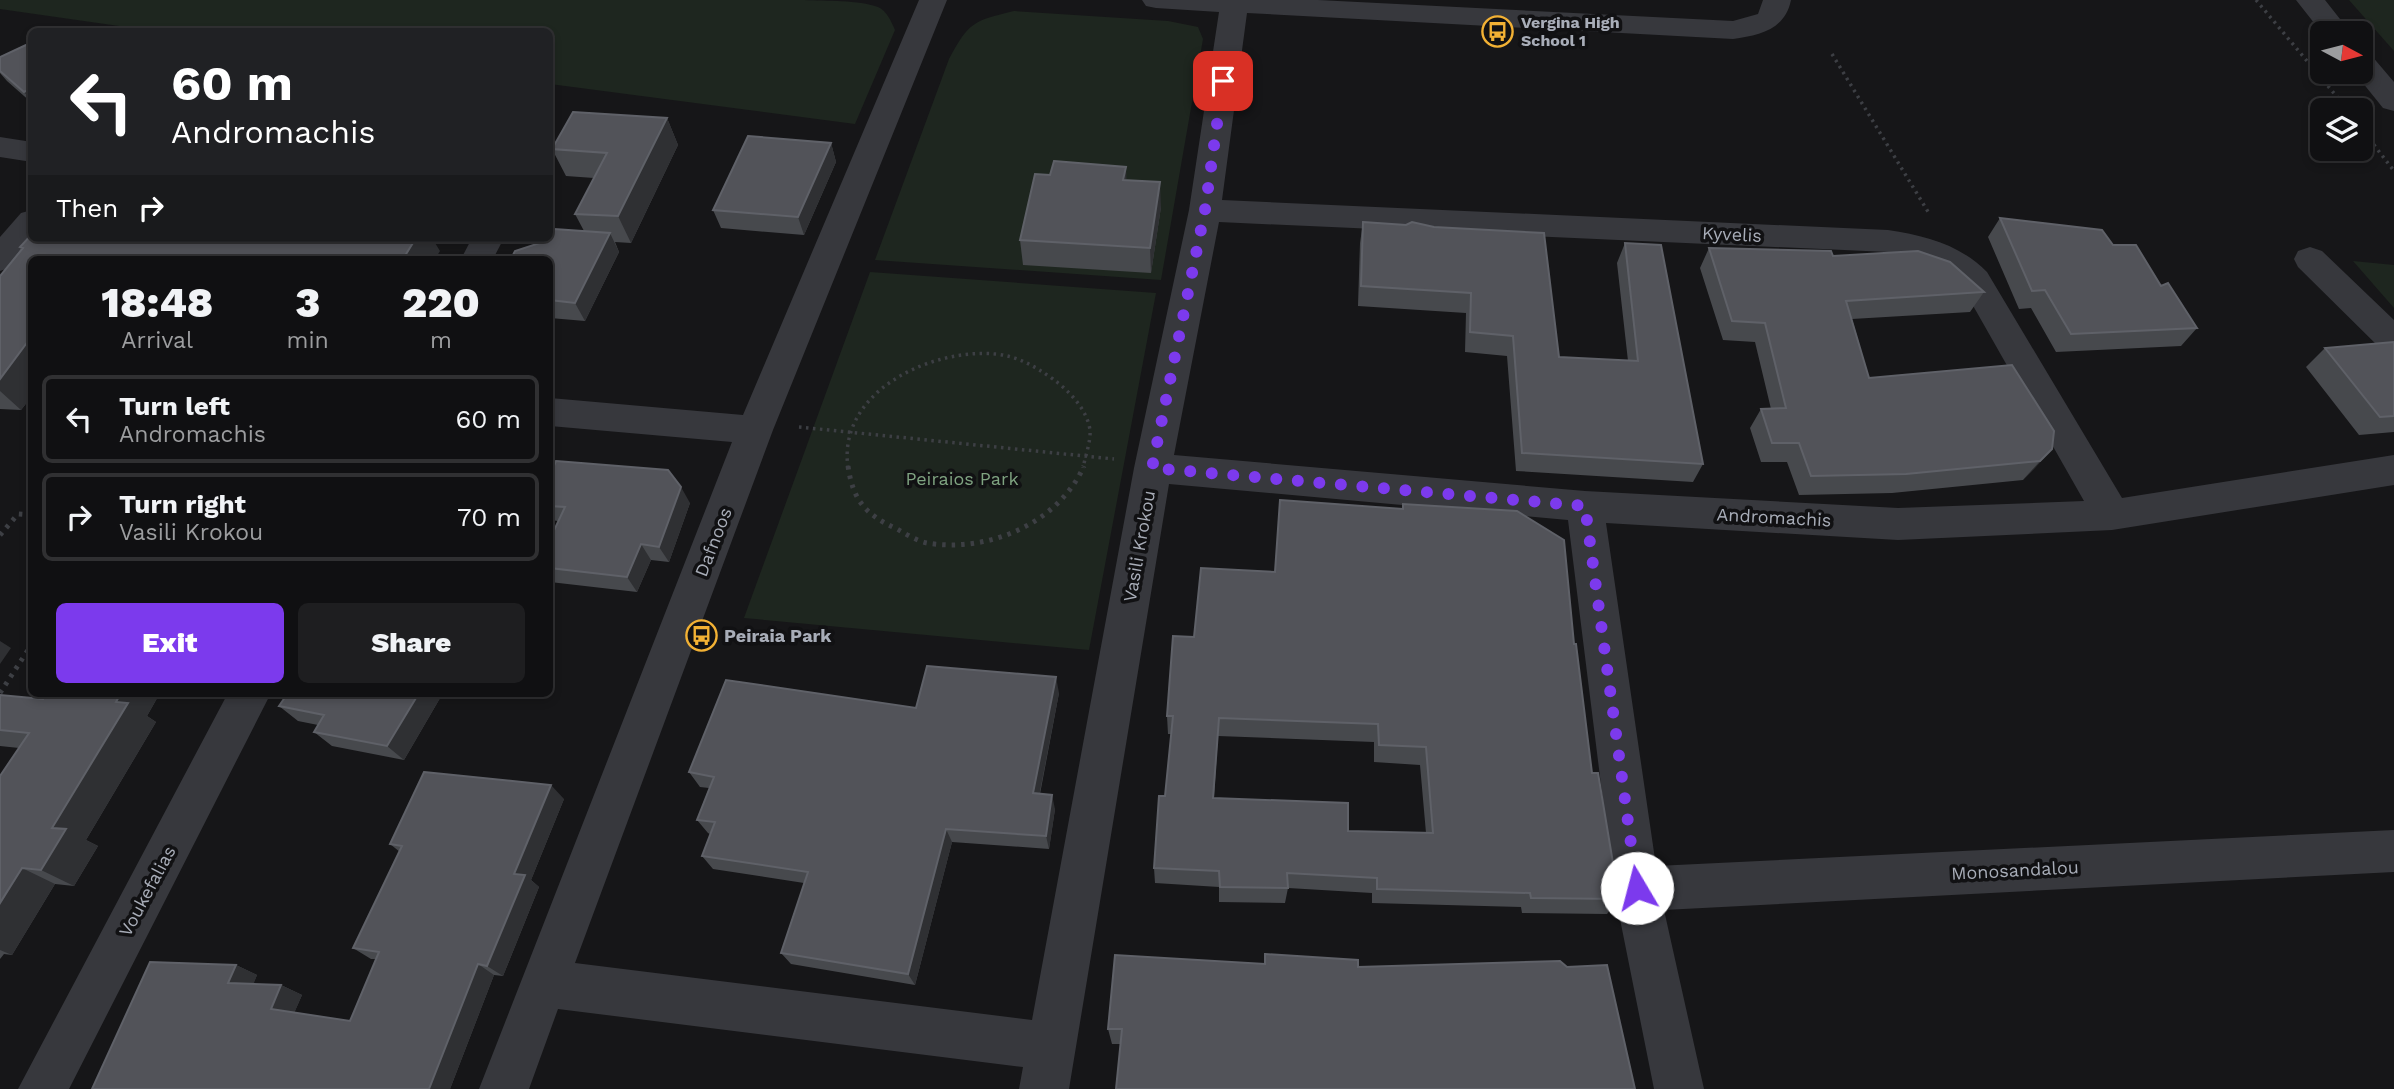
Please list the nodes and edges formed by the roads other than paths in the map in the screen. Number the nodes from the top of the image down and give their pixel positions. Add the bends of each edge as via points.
1 (933, 0) edge
2 (1156, 0) edge
3 (2309, 0) edge
4 (1234, 4) junction
5 (1773, 9) edge
6 (2327, 21) edge
7 (2373, 76) edge
8 (2394, 101) edge
9 (0, 147) edge
10 (28, 151) edge
11 (1205, 210) junction
12 (28, 226) edge
13 (0, 259) edge
14 (2310, 259) dead end
15 (2394, 341) edge
16 (553, 412) edge
17 (755, 430) junction
18 (1137, 463) junction
19 (2394, 470) edge
20 (1585, 506) junction
21 (2112, 515) junction
22 (248, 697) edge
23 (2394, 851) edge
24 (1637, 888) junction
25 (543, 983) junction
26 (1047, 1067) edge
27 (43, 1089) edge
28 (504, 1089) edge
29 (1679, 1089) edge

1 - 17 street, Dafnoos
2 - 4 street
3 - 6 street
4 - 5 street via 1733,30 1758,26
4 - 11 street, Vasili Krokou
7 - 8 street
9 - 10 street
11 - 18 street, Vasili Krokou
11 - 21 street, Kyvelis via 1888,242 1931,248 1958,262 1975,280
12 - 13 street
14 - 15 street
16 - 17 street
17 - 25 street, Dafnoos
18 - 20 street, Andromachis
18 - 26 street, Vasili Krokou
19 - 21 street, Andromachis
20 - 21 street, Andromachis via 1898,524
20 - 24 street
22 - 27 street, Voukefalias
23 - 24 street, Monosandalou
24 - 29 street
25 - 26 street
25 - 28 street, Dafnoos

